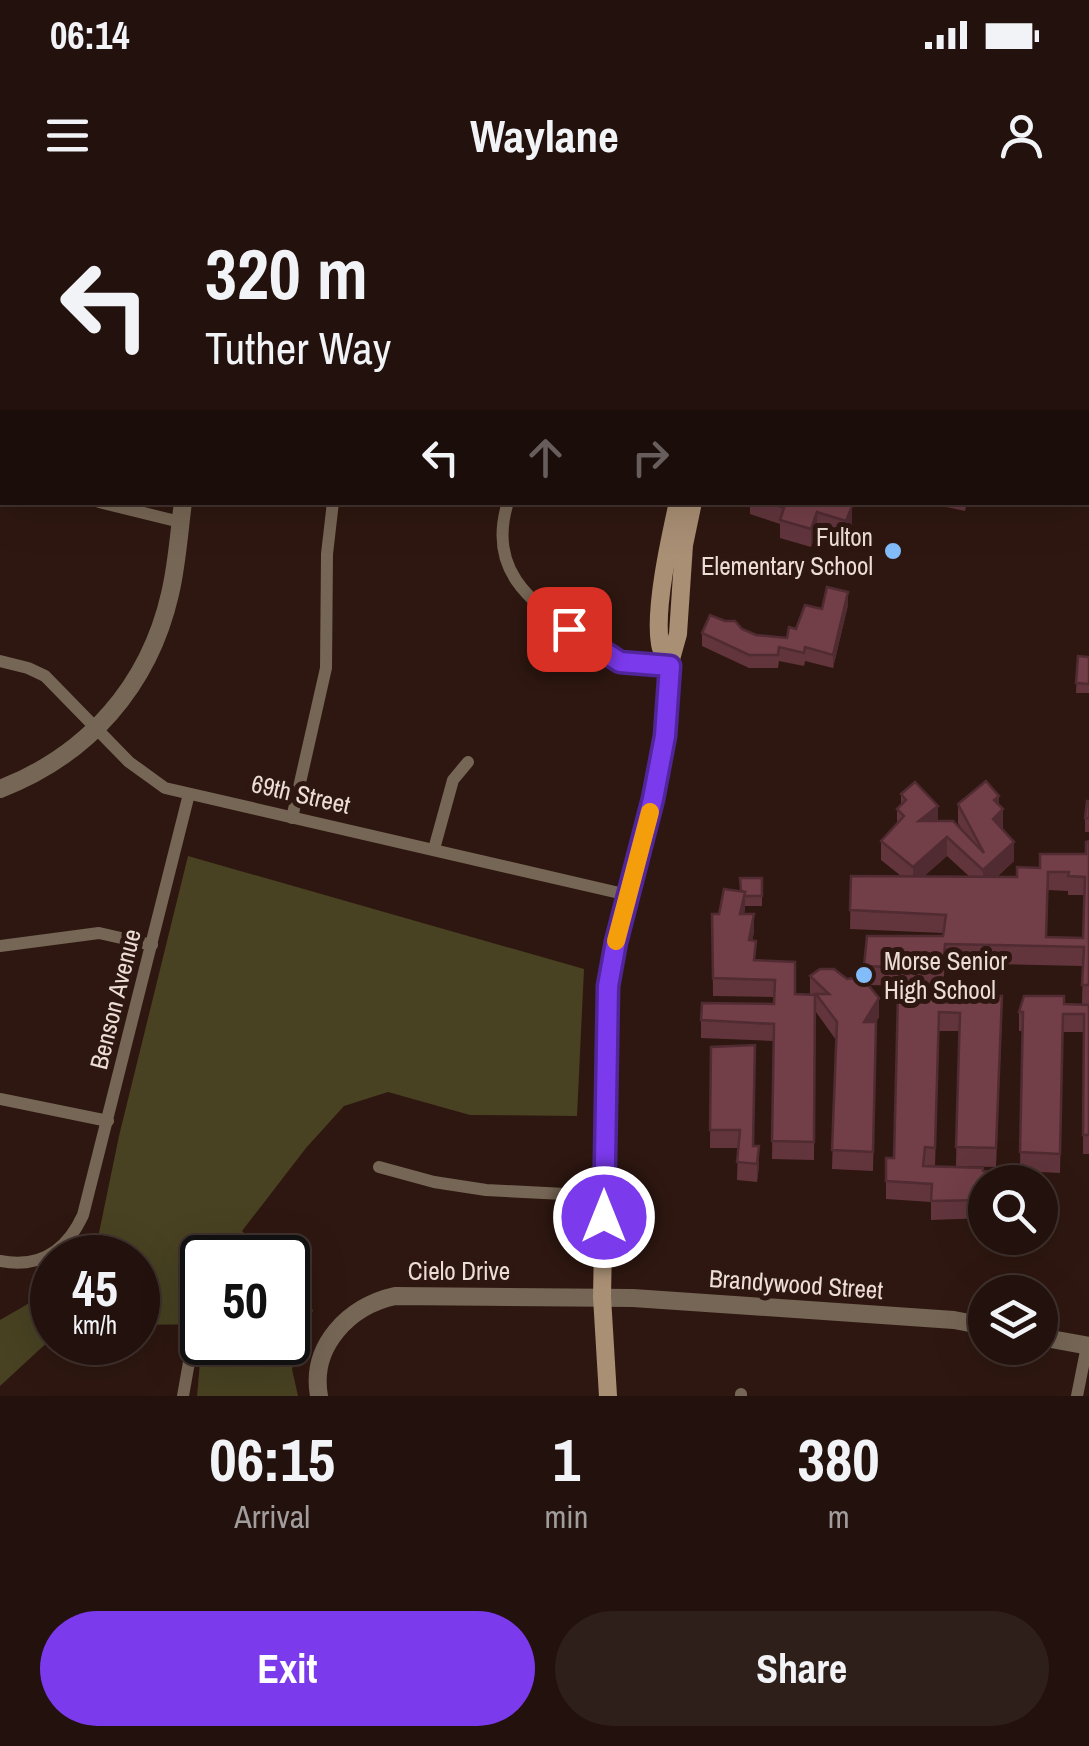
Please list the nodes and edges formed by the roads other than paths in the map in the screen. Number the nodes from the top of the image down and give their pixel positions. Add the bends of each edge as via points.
1 (124, 505) edge
2 (332, 505) edge
3 (507, 505) edge
4 (677, 505) edge
5 (692, 505) edge
6 (182, 512) edge
7 (0, 661) edge
8 (670, 666) junction
9 (97, 728) junction
10 (468, 762) dead end
11 (0, 789) edge
12 (189, 794) junction
13 (292, 818) junction
14 (434, 850) junction
15 (628, 895) junction
16 (152, 945) junction
17 (0, 946) edge
18 (0, 1099) edge
19 (108, 1121) junction
20 (379, 1167) dead end
21 (604, 1196) junction
22 (0, 1261) edge
23 (602, 1297) junction
24 (968, 1324) edge
25 (1058, 1340) edge
26 (1088, 1346) edge
27 (188, 1365) edge
28 (183, 1396) edge
29 (319, 1396) edge
30 (608, 1396) edge
31 (1077, 1396) edge

1 - 6 street
2 - 13 street via 326,668
3 - 8 street via 504,553 533,602 620,662
4 - 8 main road via 660,645
5 - 8 main road
6 - 9 street via 172,588 150,656
7 - 9 street, 69th Street via 45,676
8 - 15 main road via 658,775
9 - 11 street via 33,776
9 - 12 street, 69th Street via 155,783
10 - 14 street via 453,780
12 - 13 street, 69th Street
12 - 16 street, Benson Avenue
13 - 14 street, 69th Street
14 - 15 street, 69th Street
15 - 21 main road via 608,986
16 - 17 street via 98,933
16 - 19 street, Benson Avenue
18 - 19 street
19 - 22 street, Benson Avenue via 74,1236 36,1261
20 - 21 street via 486,1190
21 - 23 main road
23 - 24 street, Brandywood Street
23 - 29 street, Cielo Drive via 395,1296 374,1302 332,1335 320,1367
23 - 30 main road
25 - 26 street
26 - 31 street
27 - 28 street

